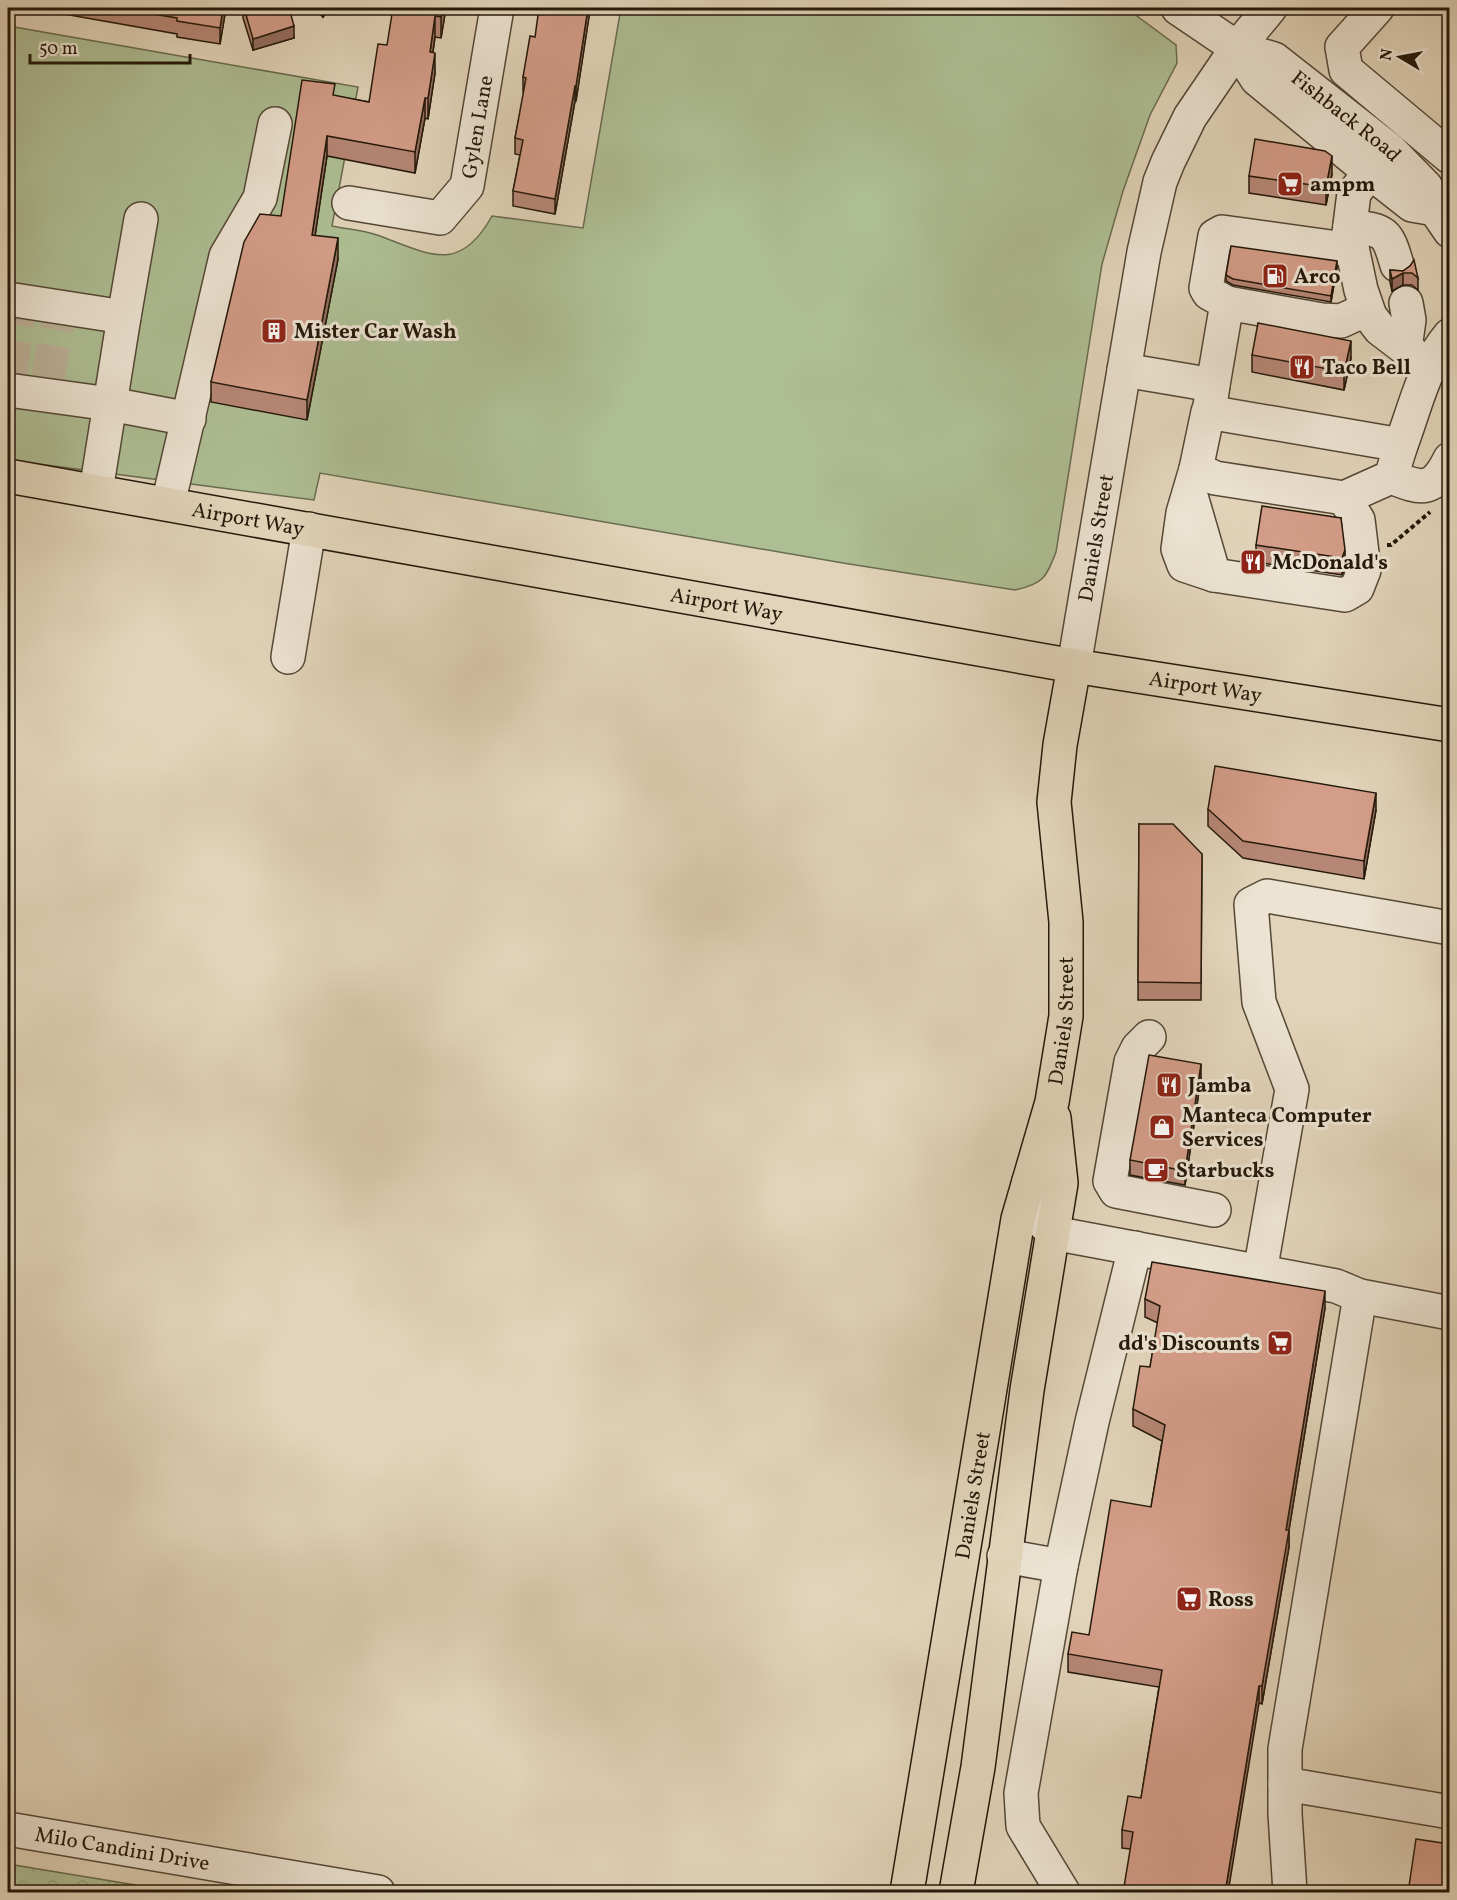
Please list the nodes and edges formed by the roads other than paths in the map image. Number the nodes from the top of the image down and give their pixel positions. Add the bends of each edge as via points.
1 (497, 8) edge
2 (1178, 8) edge
3 (1270, 8) edge
4 (1377, 8) edge
5 (1237, 48) junction
6 (275, 124) dead end
7 (1410, 124) junction
8 (1449, 157) edge
9 (1380, 161) junction
10 (349, 203) dead end
11 (141, 219) dead end
12 (1442, 220) edge
13 (1351, 238) junction
14 (1397, 265) dead end
15 (1227, 303) junction
16 (1406, 303) dead end
17 (15, 306) edge
18 (1367, 309) junction
19 (124, 317) junction
20 (1449, 335) edge
21 (1417, 358) junction
22 (1124, 370) junction
23 (8, 384) edge
24 (1211, 398) junction
25 (110, 404) junction
26 (189, 419) junction
27 (1401, 445) junction
28 (1449, 459) edge
29 (8, 476) edge
30 (1391, 477) junction
31 (1193, 480) junction
32 (96, 491) junction
33 (1344, 498) junction
34 (168, 504) junction
35 (309, 529) junction
36 (288, 657) dead end
37 (1074, 666) junction
38 (1449, 725) edge
39 (1449, 928) edge
40 (1149, 1037) dead end
41 (1052, 1102) junction
42 (1029, 1181) junction
43 (1214, 1210) dead end
44 (1053, 1233) junction
45 (1135, 1248) junction
46 (1260, 1272) junction
47 (1360, 1296) junction
48 (1449, 1307) edge
49 (1004, 1556) junction
50 (1061, 1566) junction
51 (1285, 1784) junction
52 (1449, 1812) edge
53 (8, 1829) edge
54 (378, 1893) edge
55 (907, 1893) edge
56 (956, 1893) edge
57 (1063, 1893) edge
58 (1290, 1893) edge

1 - 10 street, Gylen Lane via 467,186 440,218
2 - 5 street, Fishback Road
3 - 5 street, Daniels Street
4 - 7 street via 1342,47 1346,70
5 - 9 street, Fishback Road via 1257,79
5 - 22 street, Daniels Street via 1191,117 1160,182
6 - 26 street via 260,198 226,256
7 - 8 street
7 - 9 street
9 - 12 street, Fishback Road via 1412,206
9 - 13 street via 1354,193
11 - 19 street
13 - 14 street via 1378,230 1385,234
13 - 15 street via 1222,232 1215,236 1206,288
13 - 18 street
15 - 18 street via 1341,321
15 - 24 street
16 - 21 street
17 - 19 street via 58,315
18 - 21 street via 1380,329
19 - 25 street
20 - 21 street via 1439,348
21 - 27 street
22 - 24 street
22 - 37 street, Daniels Street
23 - 25 street via 46,387
24 - 27 street
24 - 31 street
25 - 26 street
25 - 32 street
26 - 34 street
27 - 30 street
28 - 30 street via 1435,484 1417,488
29 - 32 main road, Airport Way
30 - 33 street
31 - 33 street via 1215,478
31 - 33 street via 1178,549 1184,565 1214,575 1345,595 1357,588 1364,570 1358,520
32 - 34 main road, Airport Way
34 - 35 main road, Airport Way
35 - 36 street
35 - 37 main road, Airport Way
37 - 38 main road, Airport Way
37 - 41 main road, Daniels Street via 1054,802 1066,922 1066,1016
39 - 46 street via 1267,896 1251,904 1259,1002 1292,1089
40 - 43 street via 1131,1062 1110,1181 1116,1191
41 - 42 main road, Daniels Street
41 - 44 main road, Daniels Street via 1061,1184
42 - 44 street via 1034,1213
42 - 55 main road, Daniels Street via 1018,1219
44 - 45 street
44 - 49 main road, Daniels Street
45 - 46 street
45 - 50 street
46 - 47 street via 1336,1286
47 - 48 street
47 - 51 street via 1285,1749
49 - 50 street
49 - 56 main road, Daniels Street via 978,1767
50 - 57 street via 1021,1793 1023,1826
51 - 52 street
51 - 58 street
53 - 54 street, Milo Candini Drive

